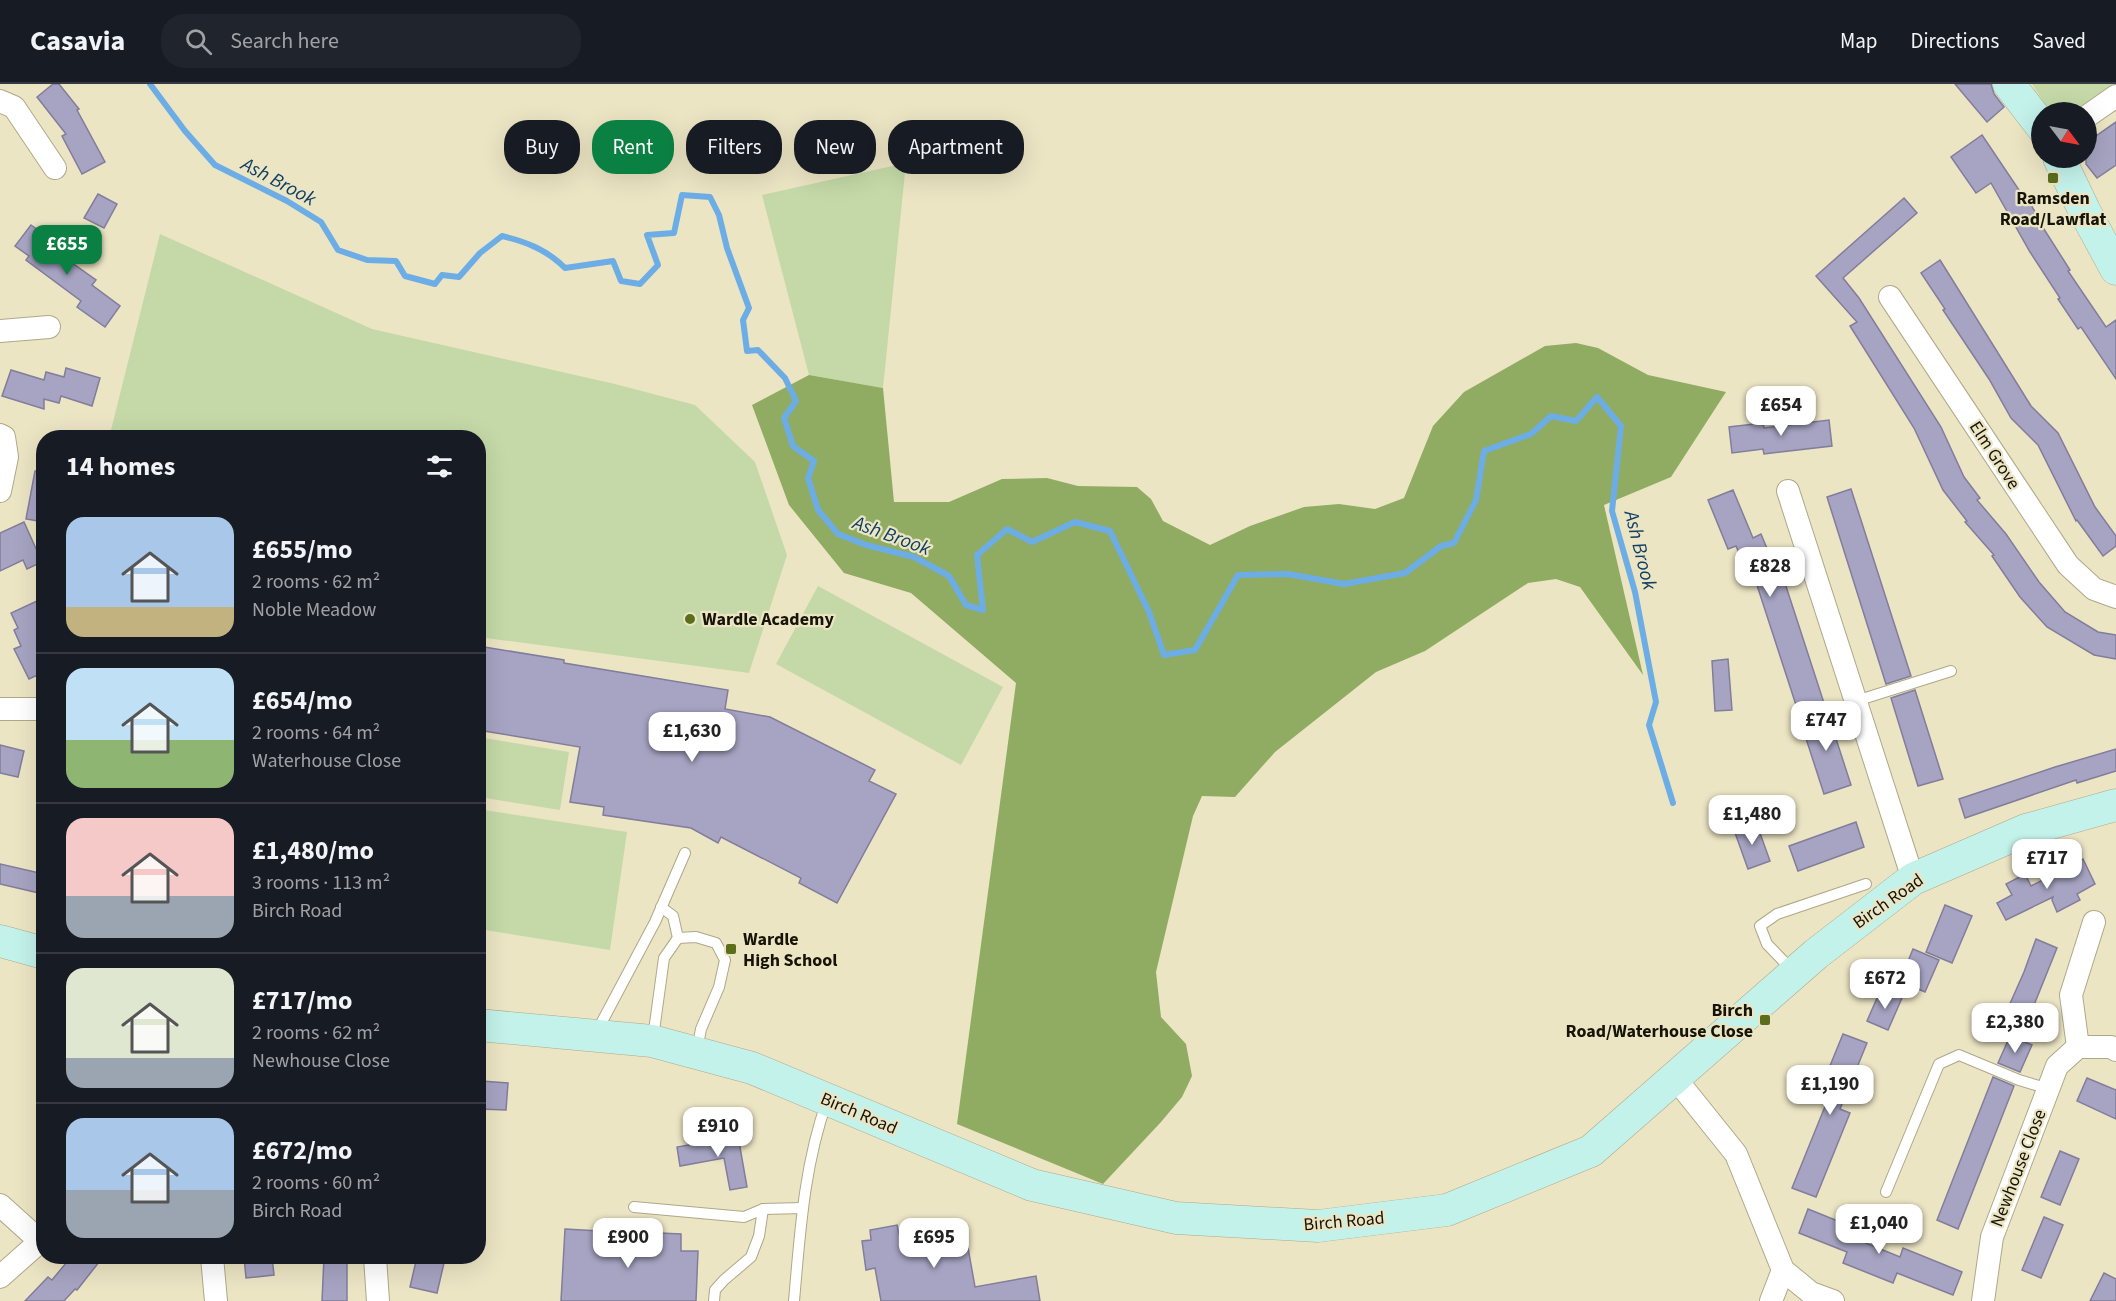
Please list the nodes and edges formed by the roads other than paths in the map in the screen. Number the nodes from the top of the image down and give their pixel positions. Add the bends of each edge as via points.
1 (2009, 84) edge
2 (2116, 96) edge
3 (0, 101) edge
4 (2097, 109) edge
5 (2031, 113) edge
6 (55, 168) dead end
7 (2065, 168) edge
8 (2116, 269) edge
9 (1890, 297) dead end
10 (49, 327) dead end
11 (0, 331) edge
12 (0, 435) edge
13 (0, 491) edge
14 (1788, 491) dead end
15 (2116, 597) edge
16 (1951, 671) dead end
17 (1856, 701) junction
18 (1, 705) edge
19 (36, 708) edge
20 (2116, 805) edge
21 (685, 853) dead end
22 (1913, 879) junction
23 (1866, 884) dead end
24 (661, 907) junction
25 (2094, 922) dead end
26 (678, 939) junction
27 (0, 942) edge
28 (36, 950) edge
29 (1795, 973) junction
30 (486, 1026) edge
31 (595, 1036) junction
32 (652, 1041) junction
33 (2078, 1047) junction
34 (2116, 1050) edge
35 (696, 1053) junction
36 (1675, 1078) junction
37 (2049, 1089) junction
38 (828, 1100) junction
39 (1886, 1192) dead end
40 (0, 1205) edge
41 (634, 1207) dead end
42 (802, 1208) junction
43 (763, 1209) junction
44 (36, 1234) edge
45 (36, 1244) edge
46 (213, 1264) edge
47 (375, 1264) edge
48 (1783, 1270) junction
49 (0, 1277) edge
50 (216, 1301) edge
51 (378, 1301) edge
52 (714, 1301) edge
53 (794, 1301) edge
54 (1771, 1301) edge
55 (1833, 1301) edge
56 (1983, 1301) edge

1 - 5 street
2 - 4 street
3 - 6 street via 14,107
7 - 8 street
9 - 15 street, Elm Grove via 2068,565 2094,589
10 - 11 street
12 - 13 street via 4,437 8,457
14 - 17 street
16 - 17 lane
17 - 22 street
18 - 19 street
20 - 22 street, Birch Road via 2026,830
21 - 24 lane
22 - 29 street, Birch Road
23 - 29 lane via 1777,914 1760,926 1767,944
24 - 26 lane via 673,916
24 - 31 lane
25 - 33 street via 2071,995
26 - 32 lane via 664,958
26 - 35 lane via 696,937 716,943 725,960
27 - 28 street
29 - 36 street, Birch Road
30 - 31 street, Birch Road
31 - 32 street, Birch Road
32 - 35 street, Birch Road
33 - 34 street
33 - 37 street, Newhouse Close via 2057,1066
35 - 38 street, Birch Road via 752,1068
36 - 38 street, Birch Road via 1591,1151 1446,1210 1318,1226 1176,1218 1032,1185
36 - 48 street via 1736,1154
37 - 39 lane via 1959,1055 1939,1064
37 - 56 street, Newhouse Close via 1992,1237
38 - 42 lane via 816,1132
40 - 44 street
41 - 43 lane via 744,1217
42 - 43 lane
42 - 53 lane
43 - 52 lane via 752,1257 715,1290
45 - 49 street
46 - 50 street
47 - 51 street
48 - 54 street
48 - 55 street via 1810,1293

